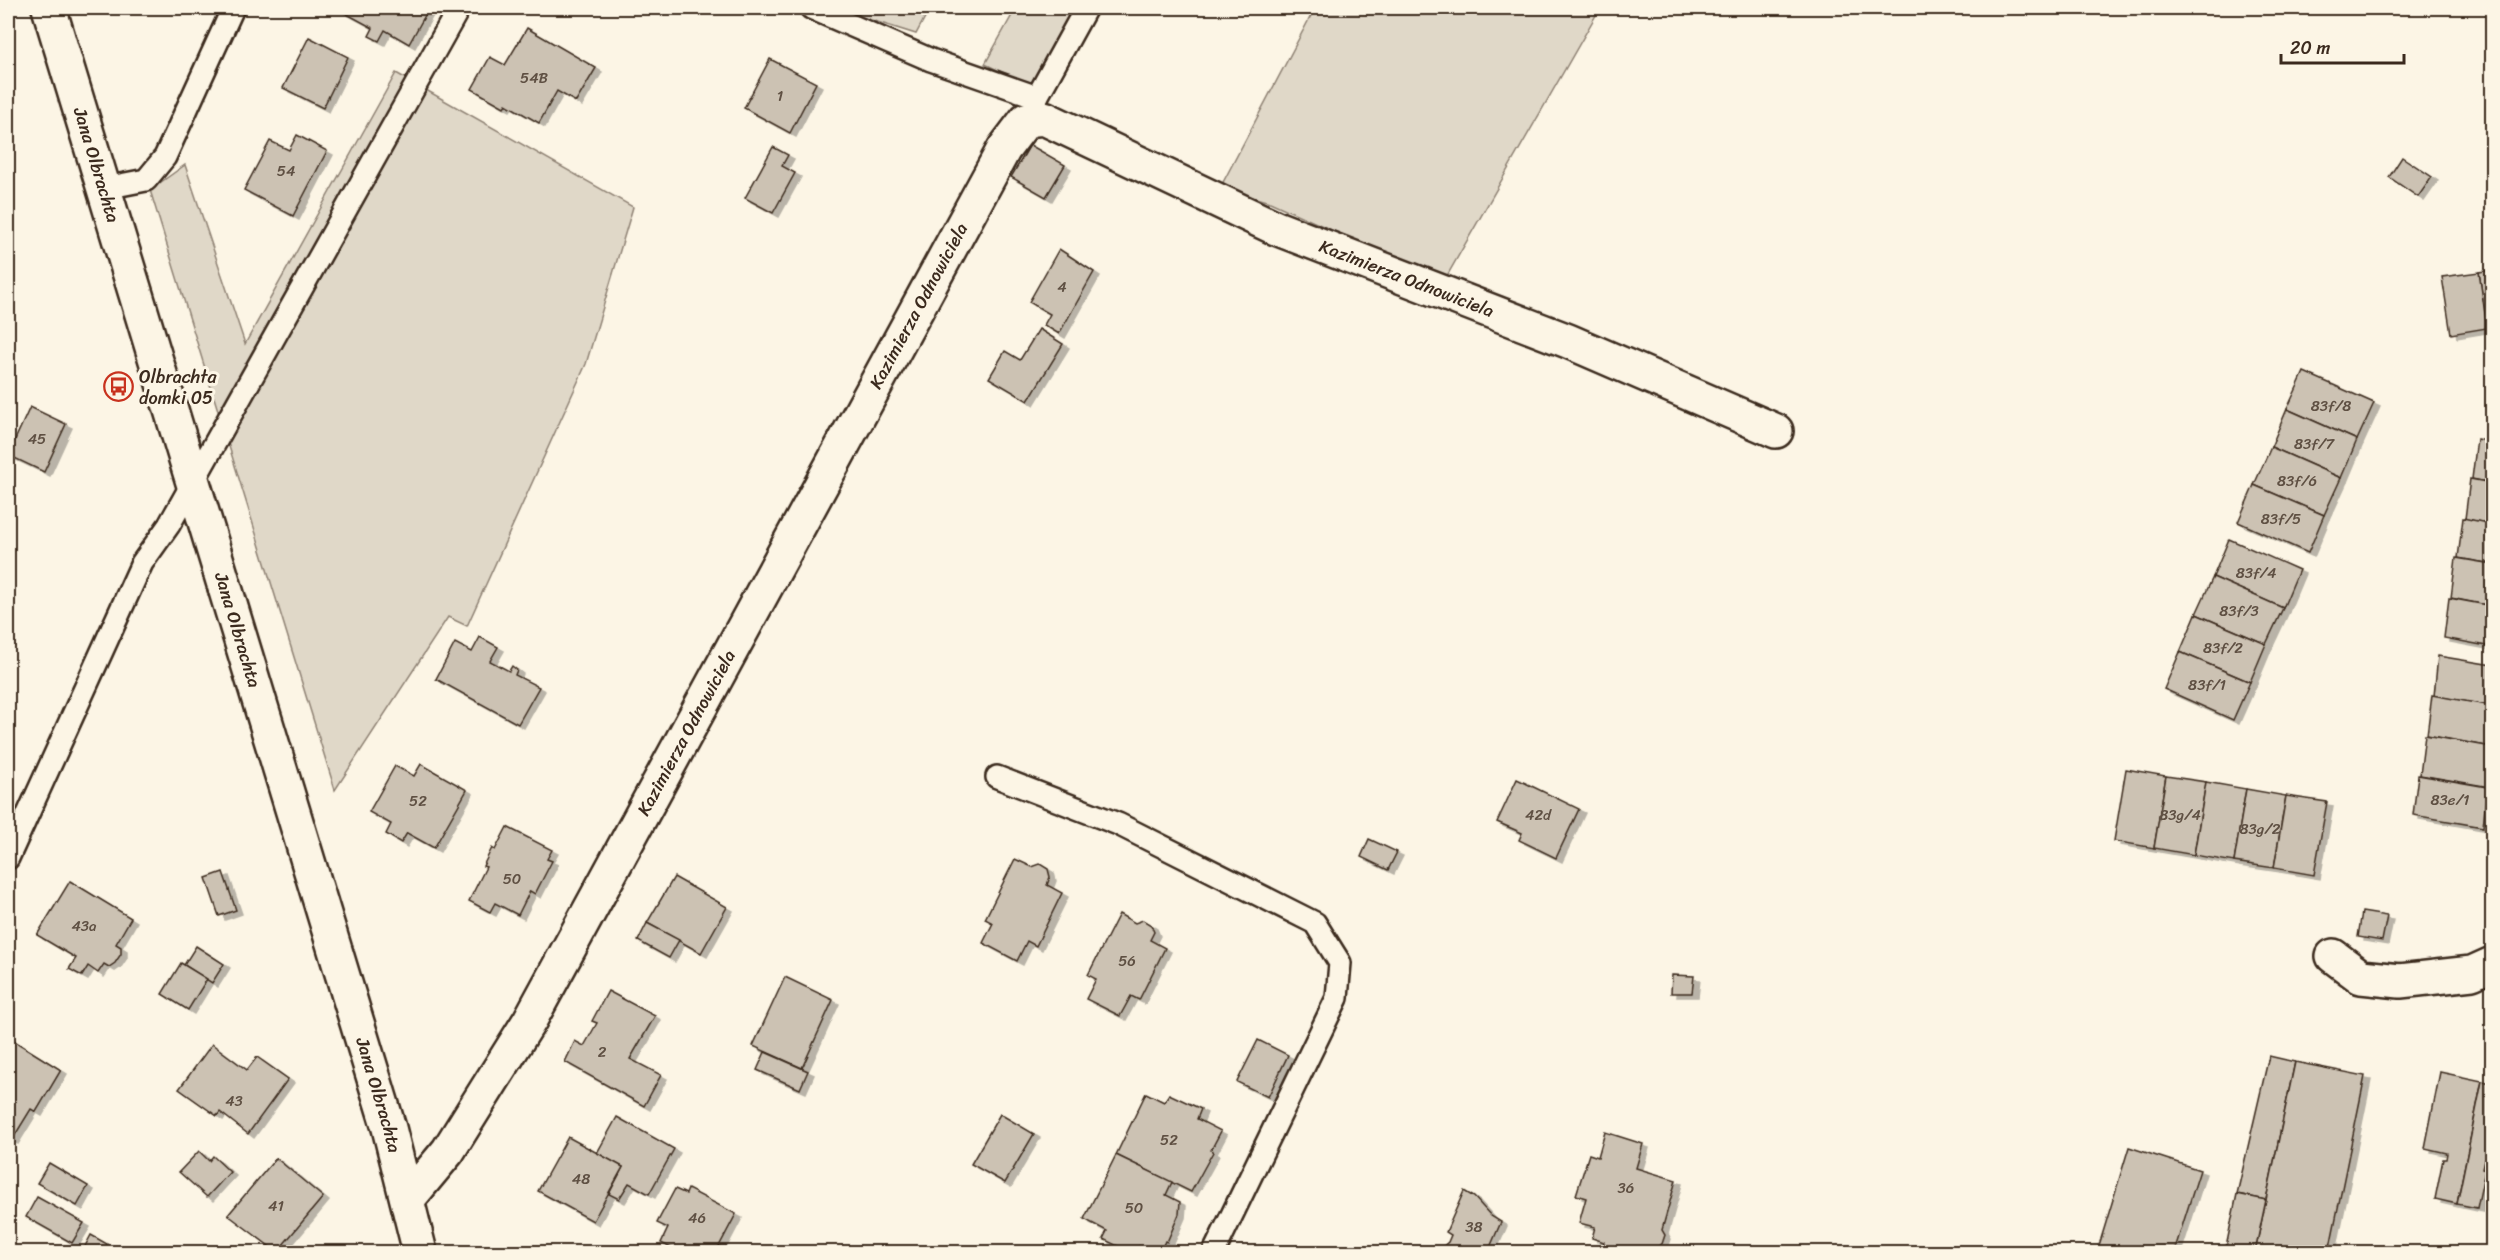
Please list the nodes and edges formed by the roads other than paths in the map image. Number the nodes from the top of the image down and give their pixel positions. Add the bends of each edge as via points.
1 (49, 8) edge
2 (233, 8) edge
3 (459, 8) edge
4 (812, 8) edge
5 (1086, 8) edge
6 (1035, 109) junction
7 (105, 188) junction
8 (1776, 431) dead end
9 (194, 480) junction
10 (997, 777) dead end
11 (8, 858) edge
12 (2333, 956) dead end
13 (2493, 964) edge
14 (408, 1199) junction
15 (420, 1252) edge
16 (1214, 1252) edge

1 - 7 street, Jana Olbrachta
2 - 7 lane via 165,157 146,180
3 - 9 lane
4 - 6 lane
5 - 6 lane
6 - 8 street, Kazimierza Odnowiciela via 1044,118 1276,228 1568,342
6 - 14 street, Kazimierza Odnowiciela via 1004,149 530,1020 448,1151
7 - 9 street, Jana Olbrachta
9 - 11 lane via 142,563
9 - 14 street, Jana Olbrachta
10 - 16 lane via 1118,824 1316,923 1340,963 1337,998
12 - 13 street via 2361,977 2400,981 2472,973
14 - 15 street, Jana Olbrachta

